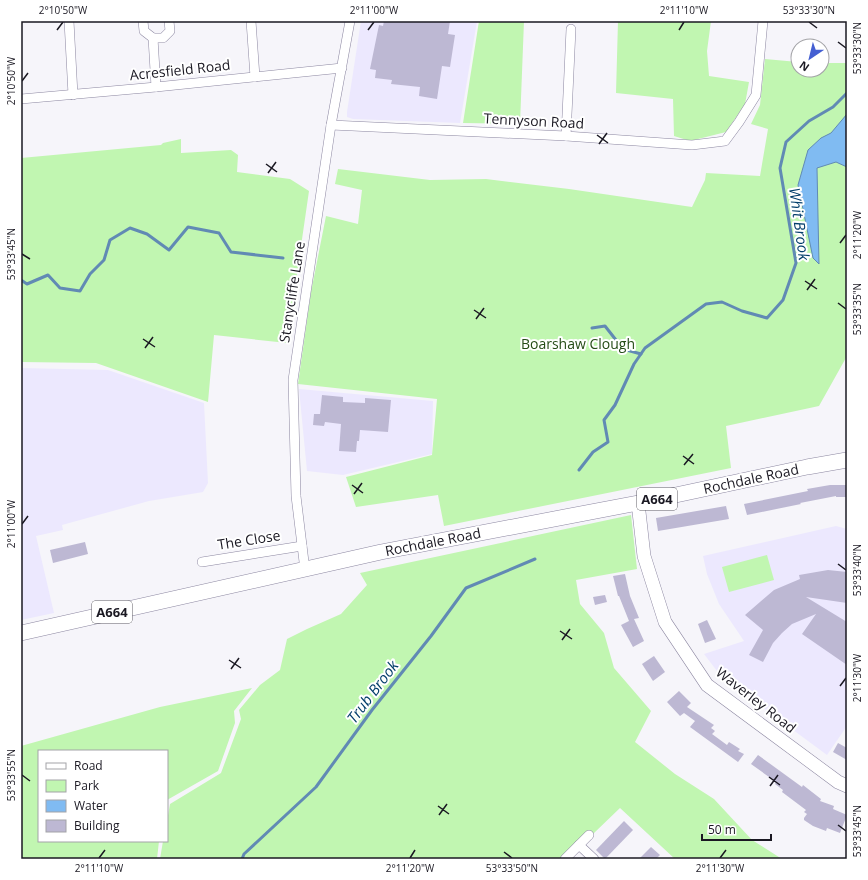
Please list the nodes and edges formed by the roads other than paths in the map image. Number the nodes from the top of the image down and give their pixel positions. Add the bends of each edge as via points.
1 (69, 21) edge
2 (143, 21) edge
3 (169, 21) edge
4 (251, 21) edge
5 (350, 21) edge
6 (762, 21) edge
7 (571, 29) dead end
8 (153, 38) junction
9 (342, 68) junction
10 (254, 77) junction
11 (156, 88) junction
12 (73, 95) junction
13 (21, 99) edge
14 (331, 125) junction
15 (566, 136) junction
16 (847, 460) edge
17 (638, 503) junction
18 (302, 546) junction
19 (202, 562) dead end
20 (305, 570) junction
21 (21, 634) edge
22 (847, 786) edge
23 (589, 835) dead end
24 (579, 845) junction
25 (565, 859) edge
26 (594, 859) edge

1 - 12 street
2 - 8 street via 144,31
3 - 8 street via 170,31 163,38
4 - 10 street
5 - 9 street, Stanycliffe Lane
6 - 15 street, Tennyson Road via 756,95 725,141 692,145
7 - 15 street
8 - 11 street
9 - 10 street, Acresfield Road
9 - 14 street, Stanycliffe Lane
10 - 11 street, Acresfield Road
11 - 12 street, Acresfield Road
12 - 13 street, Acresfield Road
14 - 15 street, Tennyson Road
14 - 18 street, Stanycliffe Lane via 293,380 296,496
16 - 17 main road, Rochdale Road / A664
17 - 20 main road, Rochdale Road / A664 via 381,552
17 - 22 street, Waverley Road via 644,556 665,622 707,685 838,782
18 - 19 street, The Close
18 - 20 street, Stanycliffe Lane
20 - 21 main road, Rochdale Road / A664
23 - 24 street
24 - 25 street
24 - 26 street

